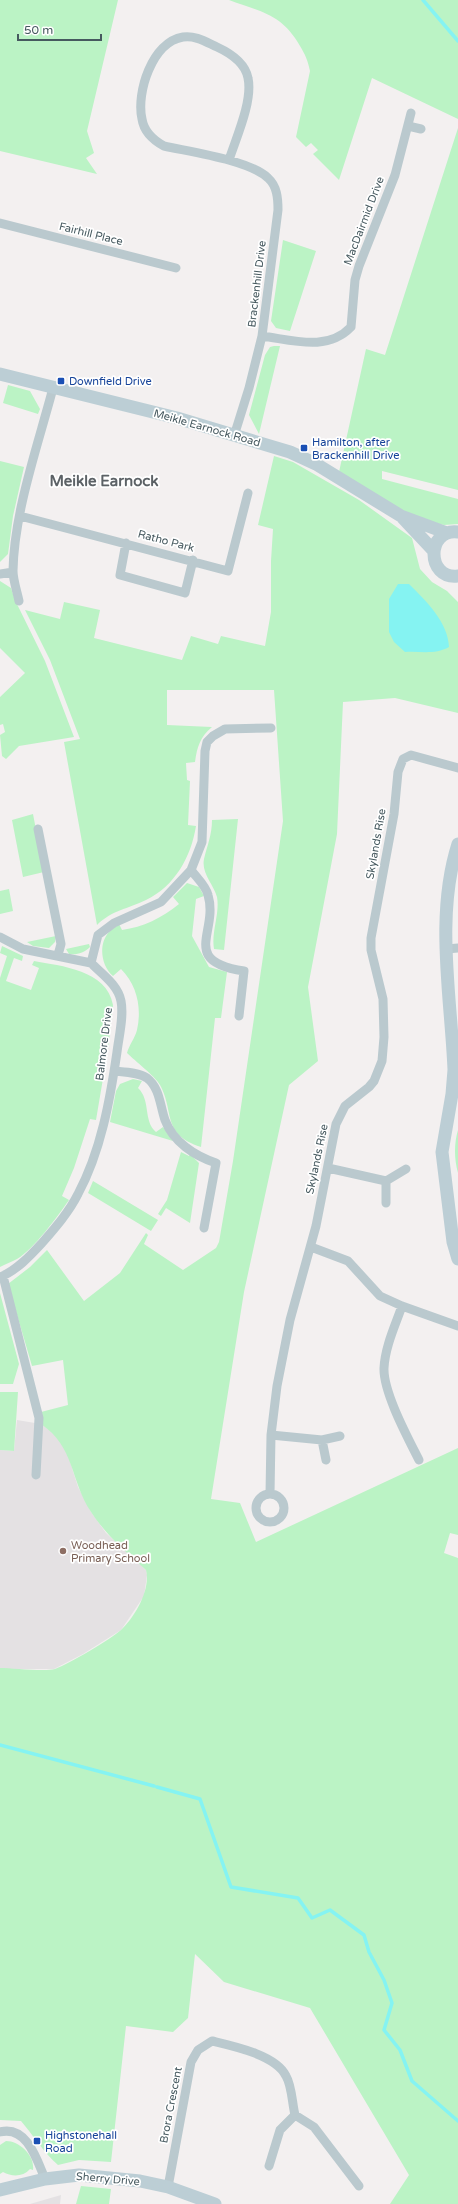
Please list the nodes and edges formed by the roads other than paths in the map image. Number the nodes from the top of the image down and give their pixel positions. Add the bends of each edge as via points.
1 (411, 113) dead end
2 (408, 126) junction
3 (421, 130) dead end
4 (229, 160) junction
5 (0, 223) edge
6 (176, 268) dead end
7 (262, 336) junction
8 (0, 374) edge
9 (53, 388) junction
10 (234, 436) junction
11 (248, 493) dead end
12 (20, 516) junction
13 (401, 516) junction
14 (453, 532) edge
15 (126, 543) junction
16 (433, 550) junction
17 (193, 560) junction
18 (13, 572) junction
19 (0, 574) edge
20 (457, 578) edge
21 (19, 601) dead end
22 (271, 728) dead end
23 (458, 768) edge
24 (38, 829) dead end
25 (458, 844) edge
26 (191, 870) junction
27 (0, 938) edge
28 (452, 949) edge
29 (58, 955) junction
30 (91, 963) junction
31 (239, 1016) dead end
32 (114, 1071) junction
33 (453, 1116) edge
34 (328, 1168) junction
35 (406, 1169) dead end
36 (386, 1180) junction
37 (386, 1203) dead end
38 (204, 1228) dead end
39 (311, 1248) junction
40 (458, 1259) edge
41 (1, 1276) edge
42 (402, 1306) junction
43 (458, 1326) edge
44 (271, 1435) junction
45 (340, 1436) dead end
46 (322, 1440) junction
47 (326, 1460) dead end
48 (419, 1460) dead end
49 (36, 1475) dead end
50 (270, 1494) dead end
51 (295, 2115) junction
52 (0, 2132) edge
53 (269, 2166) dead end
54 (44, 2179) junction
55 (359, 2186) dead end
56 (168, 2187) junction
57 (0, 2190) edge
58 (215, 2204) edge

1 - 2 street, MacDairmid Drive
2 - 3 street
2 - 7 street, MacDairmid Drive via 395,175 355,280 351,327 338,338 319,344
4 - 4 street, Brackenhill Drive via 164,146 147,132 141,110 151,62 162,47 172,41 191,37 230,52 241,63 248,77 245,108
4 - 7 street, Brackenhill Drive via 261,172 269,178 278,199
5 - 6 street, Fairhill Place
7 - 10 street, Brackenhill Drive
8 - 9 street, Meikle Earnock Road
9 - 10 street, Meikle Earnock Road via 177,418
9 - 12 street
10 - 13 street, Meikle Earnock Road via 290,452 316,464
11 - 17 street, Ratho Park via 228,571
12 - 15 street, Ratho Park
12 - 18 street
13 - 14 street, Meikle Earnock Road
13 - 16 street, Meikle Earnock Road
14 - 16 street via 441,537
15 - 17 street, Ratho Park
15 - 17 street via 120,575 185,593
16 - 20 street via 434,562 438,568
18 - 19 street
18 - 21 street
22 - 26 street via 225,729 207,742 202,842
23 - 34 street, Skylands Rise via 416,755 407,756 401,763 370,943 383,999 382,1061 370,1087 353,1099 340,1114
24 - 29 street via 61,944
25 - 28 street via 451,866 448,889
26 - 30 street via 161,902 114,923 98,936
26 - 31 street via 209,898 206,947 208,954 215,963 244,971
27 - 29 street via 23,949
28 - 33 street
29 - 30 street
30 - 32 street, Balmore Drive via 116,989 121,1000 122,1012
32 - 38 street via 140,1075 148,1079 156,1088 165,1121 174,1135 190,1151 216,1163
32 - 41 street, Balmore Drive via 97,1150 78,1195 36,1250
33 - 40 street via 442,1152 453,1242
34 - 36 street
34 - 39 street, Skylands Rise
35 - 36 street
36 - 37 street
39 - 42 street via 348,1261 380,1296
39 - 44 street, Skylands Rise via 290,1320 277,1386
41 - 49 street via 39,1418
42 - 43 street
42 - 48 street via 387,1347 384,1370 399,1418
44 - 46 street
44 - 50 street, Skylands Rise
45 - 46 street
46 - 47 street
51 - 53 street via 280,2130
51 - 55 street via 314,2126
51 - 56 street, Brora Crescent via 286,2075 269,2060 236,2046 212,2041 198,2050 191,2062
52 - 54 street via 18,2134 29,2144
54 - 56 street, Sherry Drive via 79,2175
54 - 57 street, Sherry Drive
56 - 58 street, Sherry Drive

